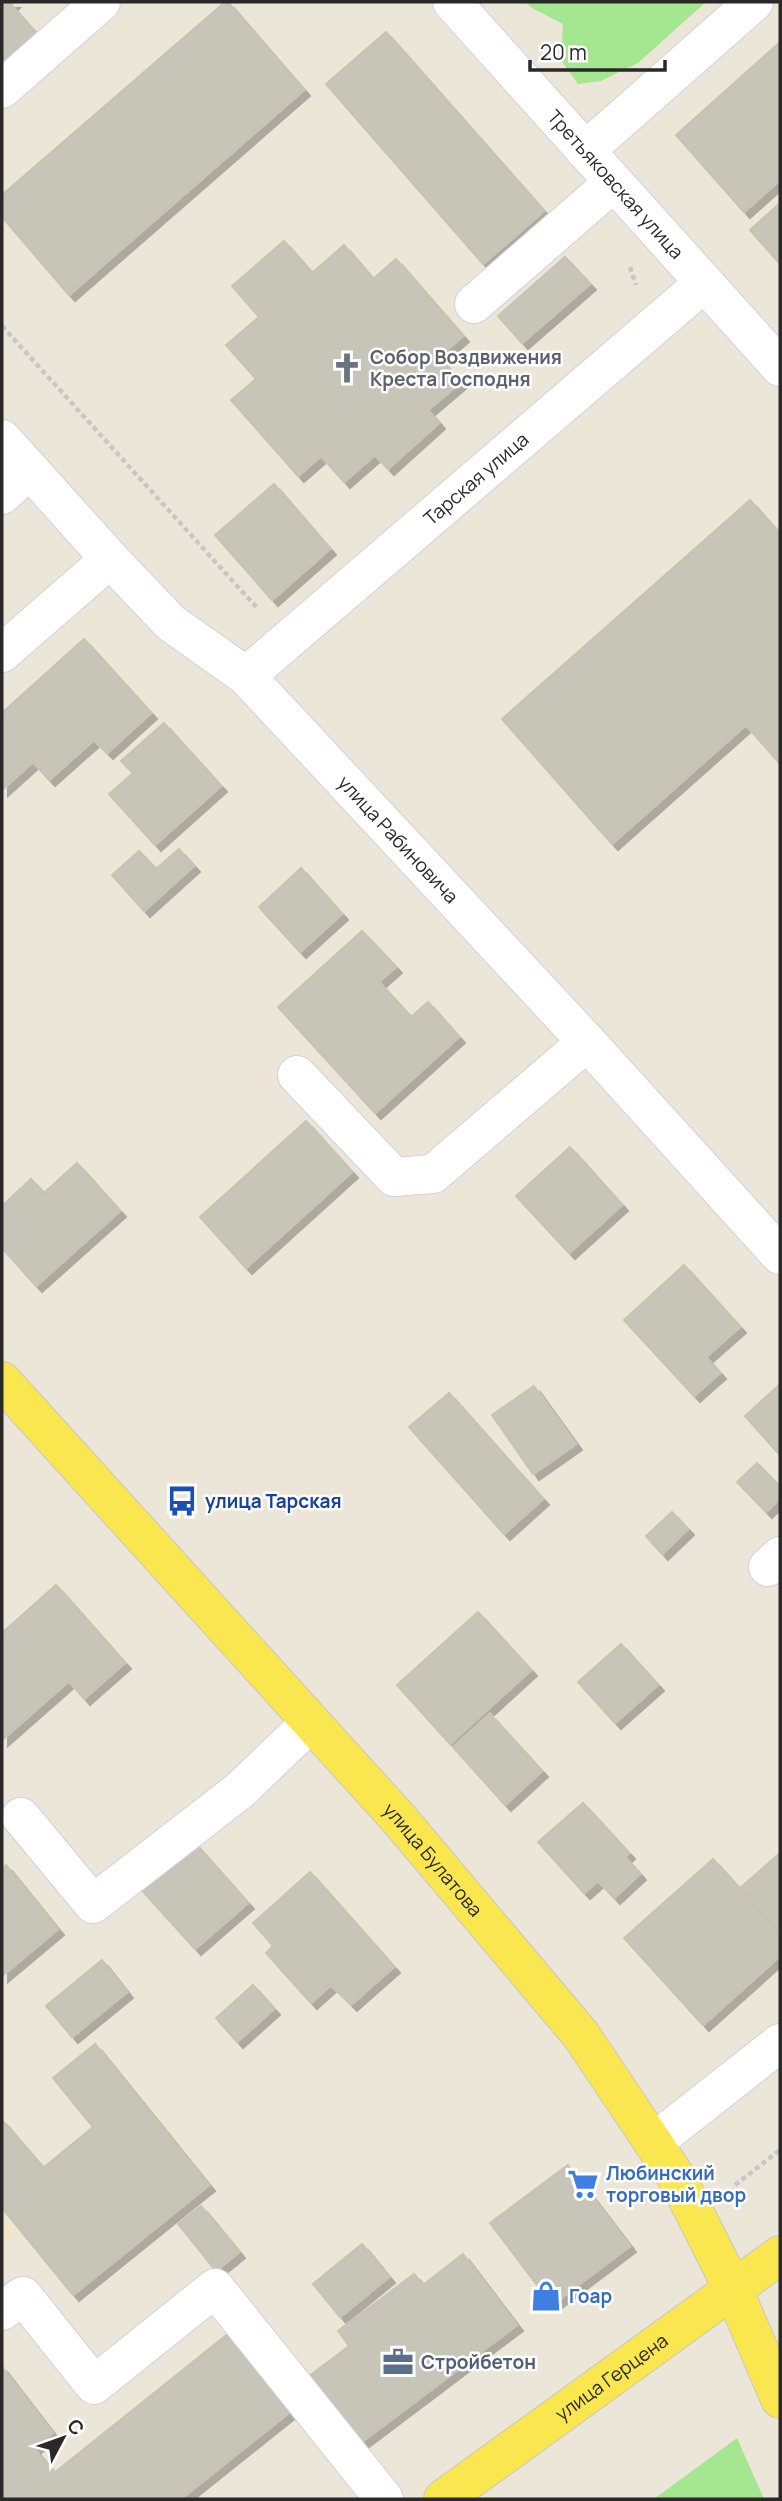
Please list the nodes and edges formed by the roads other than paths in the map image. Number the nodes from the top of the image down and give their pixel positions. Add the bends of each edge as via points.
1 (101, 2) edge
2 (452, 2) edge
3 (754, 2) edge
4 (2, 89) edge
5 (585, 151) junction
6 (613, 183) junction
7 (704, 283) junction
8 (474, 304) dead end
9 (780, 367) edge
10 (2, 439) edge
11 (29, 470) junction
12 (2, 495) edge
13 (110, 559) junction
14 (2, 653) edge
15 (246, 676) junction
16 (587, 1042) junction
17 (298, 1075) dead end
18 (780, 1255) edge
19 (2, 1382) edge
20 (311, 1722) junction
21 (21, 1817) dead end
22 (780, 2043) edge
23 (654, 2143) junction
24 (780, 2255) edge
25 (733, 2289) junction
26 (2, 2311) edge
27 (780, 2399) edge
28 (384, 2499) edge
29 (443, 2499) edge

1 - 4 street
2 - 5 street, Третьяковская улица
3 - 5 street
5 - 6 street, Третьяковская улица
6 - 7 street, Третьяковская улица
6 - 8 street
7 - 9 street, Третьяковская улица
7 - 15 street, Тарская улица
10 - 11 street, улица Рабиновича
11 - 12 street
11 - 13 street, улица Рабиновича
13 - 14 street
13 - 15 street, улица Рабиновича via 171,622
15 - 16 street, улица Рабиновича
16 - 17 street via 433,1174 394,1177
16 - 18 street, улица Рабиновича
19 - 20 main road, улица Булатова
20 - 21 street via 239,1791 93,1904
20 - 23 main road, улица Булатова via 581,2035
22 - 23 street
23 - 25 main road, улица Булатова
24 - 25 main road, улица Герцена
25 - 27 main road, улица Булатова
25 - 29 main road, улица Герцена
26 - 28 street via 23,2296 94,2385 215,2288

